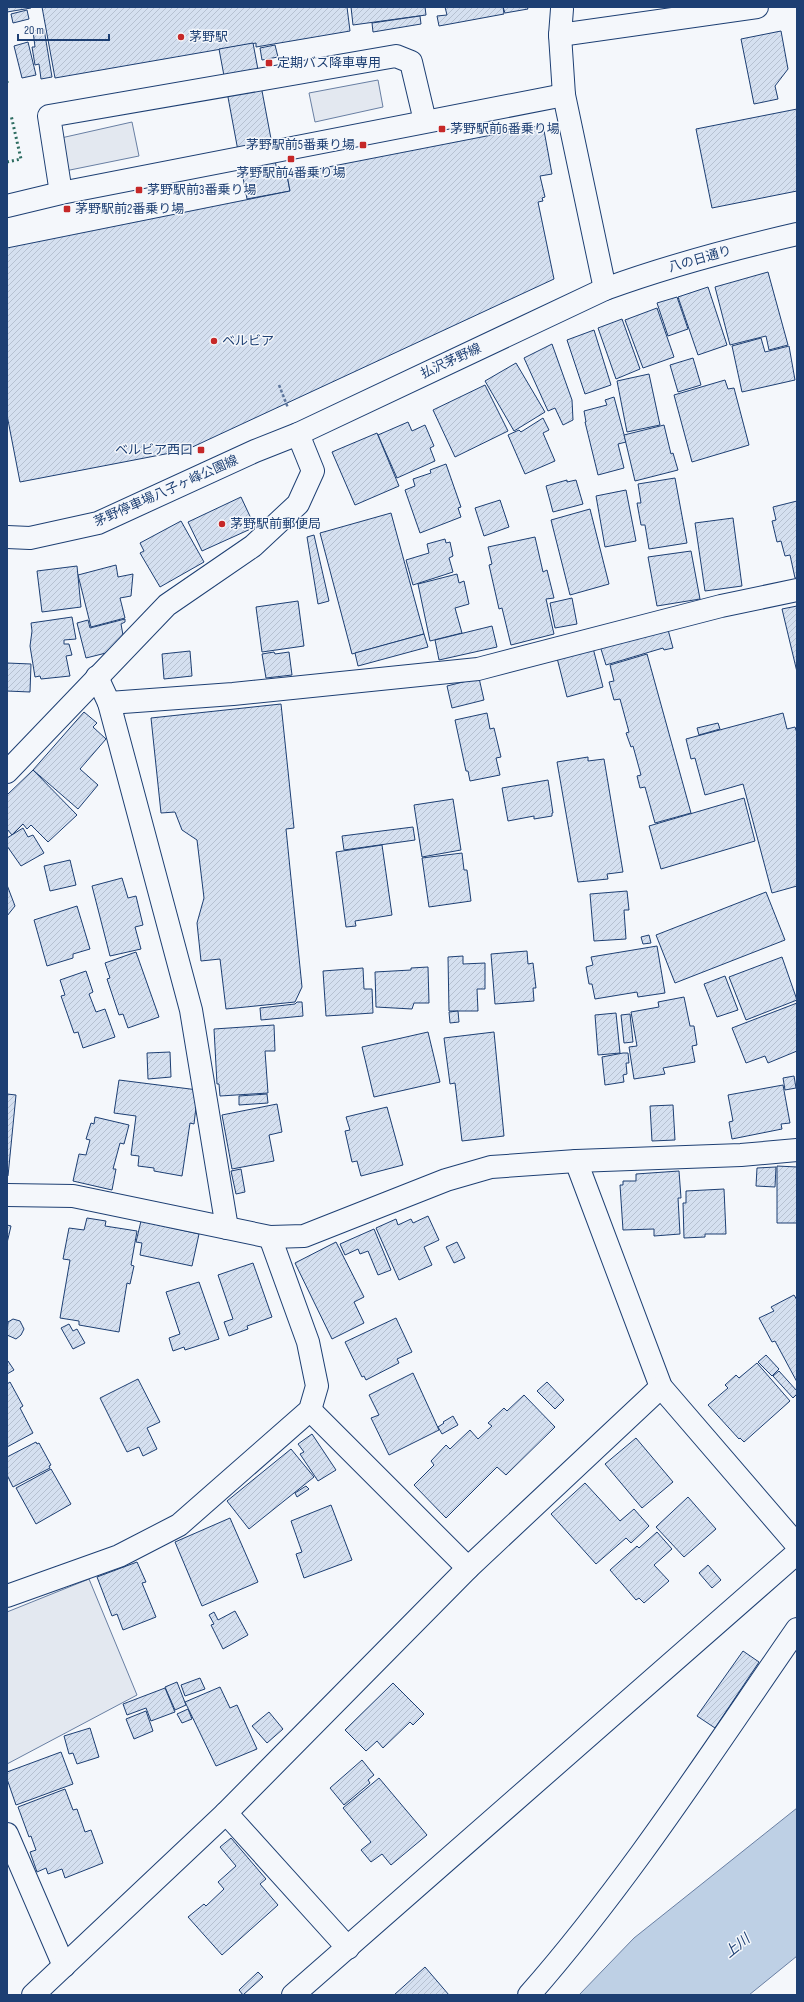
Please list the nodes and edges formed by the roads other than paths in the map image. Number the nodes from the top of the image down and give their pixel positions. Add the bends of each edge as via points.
1 (757, 7) edge
2 (562, 9) dead end
3 (560, 35) junction
4 (564, 95) junction
5 (425, 121) junction
6 (61, 193) junction
7 (7, 206) edge
8 (797, 234) edge
9 (606, 289) junction
10 (298, 434) junction
11 (7, 537) edge
12 (797, 590) edge
13 (96, 677) junction
14 (109, 703) junction
15 (7, 772) edge
16 (797, 1150) edge
17 (576, 1161) junction
18 (7, 1195) edge
19 (227, 1228) junction
20 (270, 1237) junction
21 (661, 1387) junction
22 (310, 1410) junction
23 (797, 1545) edge
24 (797, 1553) edge
25 (468, 1568) junction
26 (7, 1596) edge
27 (797, 1629) edge
28 (226, 1813) junction
29 (7, 1834) edge
30 (348, 1948) junction
31 (64, 1966) junction
32 (33, 1995) edge
33 (292, 1995) edge
34 (529, 1995) edge

1 - 3 street
2 - 3 street
3 - 4 street
4 - 5 street
4 - 9 street
5 - 6 street
5 - 6 street via 410,62 396,56 49,116
6 - 7 street
8 - 9 street, 八の日通り via 714,254 639,276
9 - 10 street, 払沢茅野線
10 - 11 street, 茅野停車場八子ヶ峰公園線 via 248,454 98,523 30,538
10 - 13 street via 313,470 298,504 253,546 167,604
12 - 14 street via 721,606 478,670 233,694
13 - 14 street
13 - 15 street
14 - 19 street via 191,1010
16 - 17 street via 742,1155
17 - 20 street via 491,1167 446,1180 304,1236
17 - 21 street
18 - 19 street via 73,1196
19 - 20 street
20 - 22 street via 308,1342 317,1386
21 - 23 street
21 - 25 street
22 - 25 street
22 - 26 street via 179,1525 119,1556
24 - 30 street
25 - 28 street
27 - 34 street via 681,1798 606,1901
28 - 30 street
28 - 31 street
29 - 31 street
30 - 33 street
31 - 32 street

